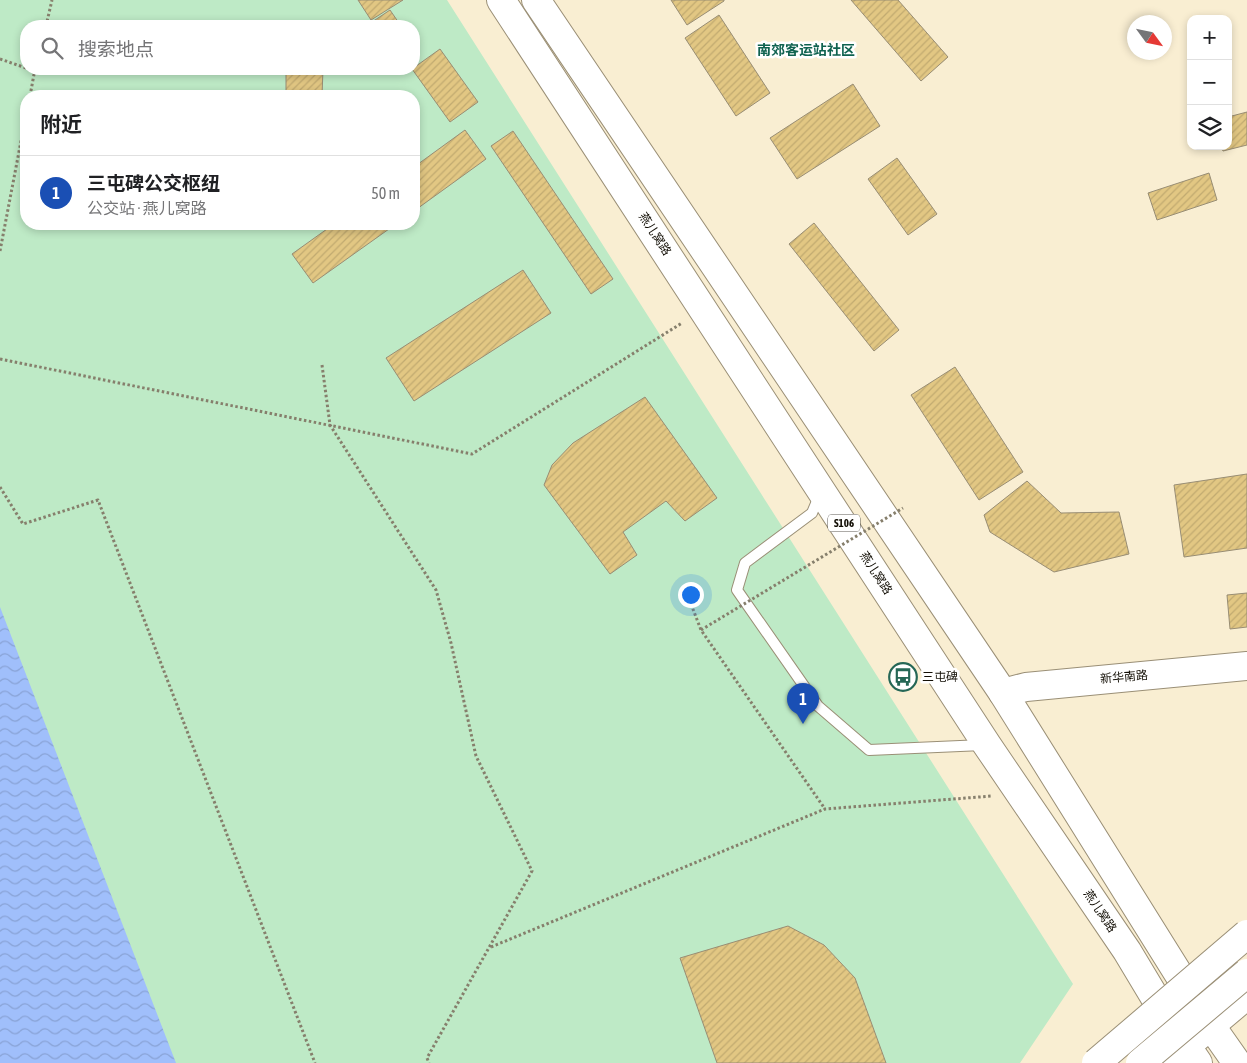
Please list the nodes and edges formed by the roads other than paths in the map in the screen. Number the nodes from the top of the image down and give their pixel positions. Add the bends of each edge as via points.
1 (501, 0) edge
2 (536, 0) edge
3 (822, 491) junction
4 (1247, 666) edge
5 (1003, 693) junction
6 (987, 744) junction
7 (1247, 934) edge
8 (1247, 944) edge
9 (1247, 973) edge
10 (1191, 993) junction
11 (1247, 995) edge
12 (1166, 1016) junction
13 (1211, 1026) junction
14 (1183, 1058) edge
15 (1096, 1063) edge
16 (1109, 1063) edge
17 (1140, 1063) edge
18 (1237, 1063) edge

1 - 3 main road, 燕儿窝路 / S106
2 - 5 main road
3 - 6 main road, 燕儿窝路 / S106
3 - 6 lane via 812,513 745,563 737,590 818,706 869,750
4 - 5 main road, 新华南路 via 1026,687
5 - 10 main road
6 - 12 main road, 燕儿窝路 / S106 via 1128,951
7 - 15 main road, bridge
8 - 10 main road
9 - 17 main road, bridge
10 - 12 main road
10 - 13 main road
11 - 13 main road
12 - 14 main road, 燕儿窝路 / S106
12 - 16 main road
13 - 14 main road
13 - 18 main road

